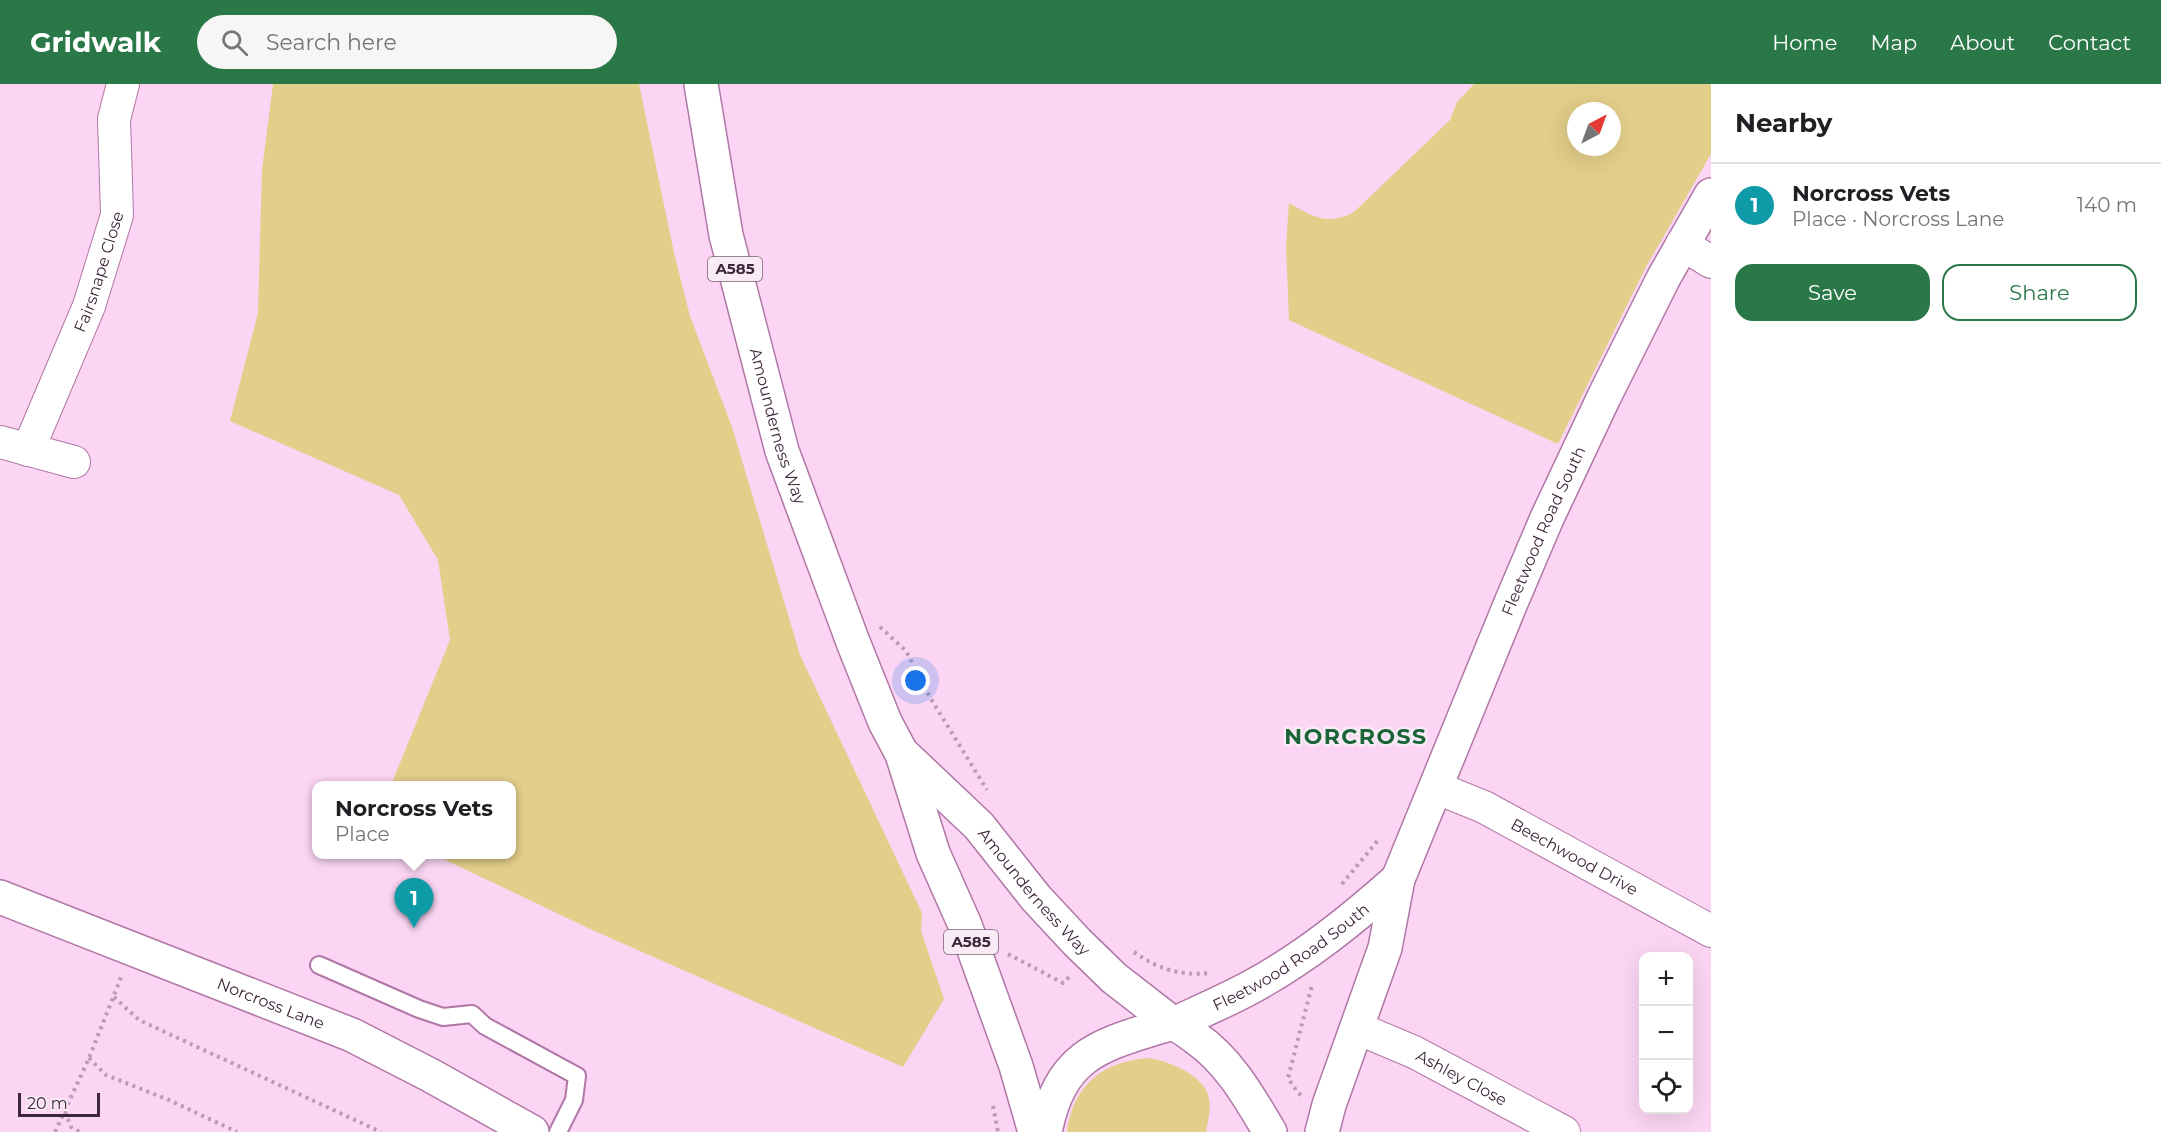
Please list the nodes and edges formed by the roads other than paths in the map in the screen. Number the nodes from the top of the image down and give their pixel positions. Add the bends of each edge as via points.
1 (123, 84) edge
2 (701, 84) edge
3 (1711, 195) edge
4 (1682, 244) junction
5 (1711, 262) edge
6 (14, 446) edge
7 (74, 462) dead end
8 (902, 754) junction
9 (1437, 788) junction
10 (1398, 879) junction
11 (0, 897) edge
12 (1711, 931) edge
13 (319, 965) dead end
14 (1173, 1024) junction
15 (1357, 1028) junction
16 (1326, 1118) edge
17 (532, 1132) edge
18 (558, 1132) edge
19 (1035, 1132) edge
20 (1045, 1132) edge
21 (1270, 1132) edge
22 (1564, 1132) edge

1 - 6 street, Fairsnape Close via 114,119 117,215 89,306
2 - 8 main road, Amounderness Way / A585 via 726,235 782,451 880,712
3 - 4 main road, Fleetwood Road South
4 - 5 street
4 - 9 main road, Fleetwood Road South via 1547,518
6 - 7 street, Fairsnape Close
8 - 14 main road, Amounderness Way / A585 via 979,826 1036,898 1090,955
8 - 19 main road, Amounderness Way / A585 via 933,853 965,925 1016,1066
9 - 10 main road, Fleetwood Road South
9 - 12 street, Beechwood Drive via 1484,807
10 - 14 main road, Fleetwood Road South via 1354,918 1298,958 1254,986
10 - 15 main road, Fleetwood Road South via 1385,948
11 - 17 main road, Norcross Lane via 352,1035
13 - 18 lane via 419,1009 444,1017 472,1014 485,1026 577,1076 574,1100
14 - 20 main road, Fleetwood Road South via 1106,1045 1083,1058 1058,1089
14 - 21 main road, A585 via 1202,1042 1227,1066
15 - 16 main road, Fleetwood Road South
15 - 22 street, Ashley Close via 1414,1052

